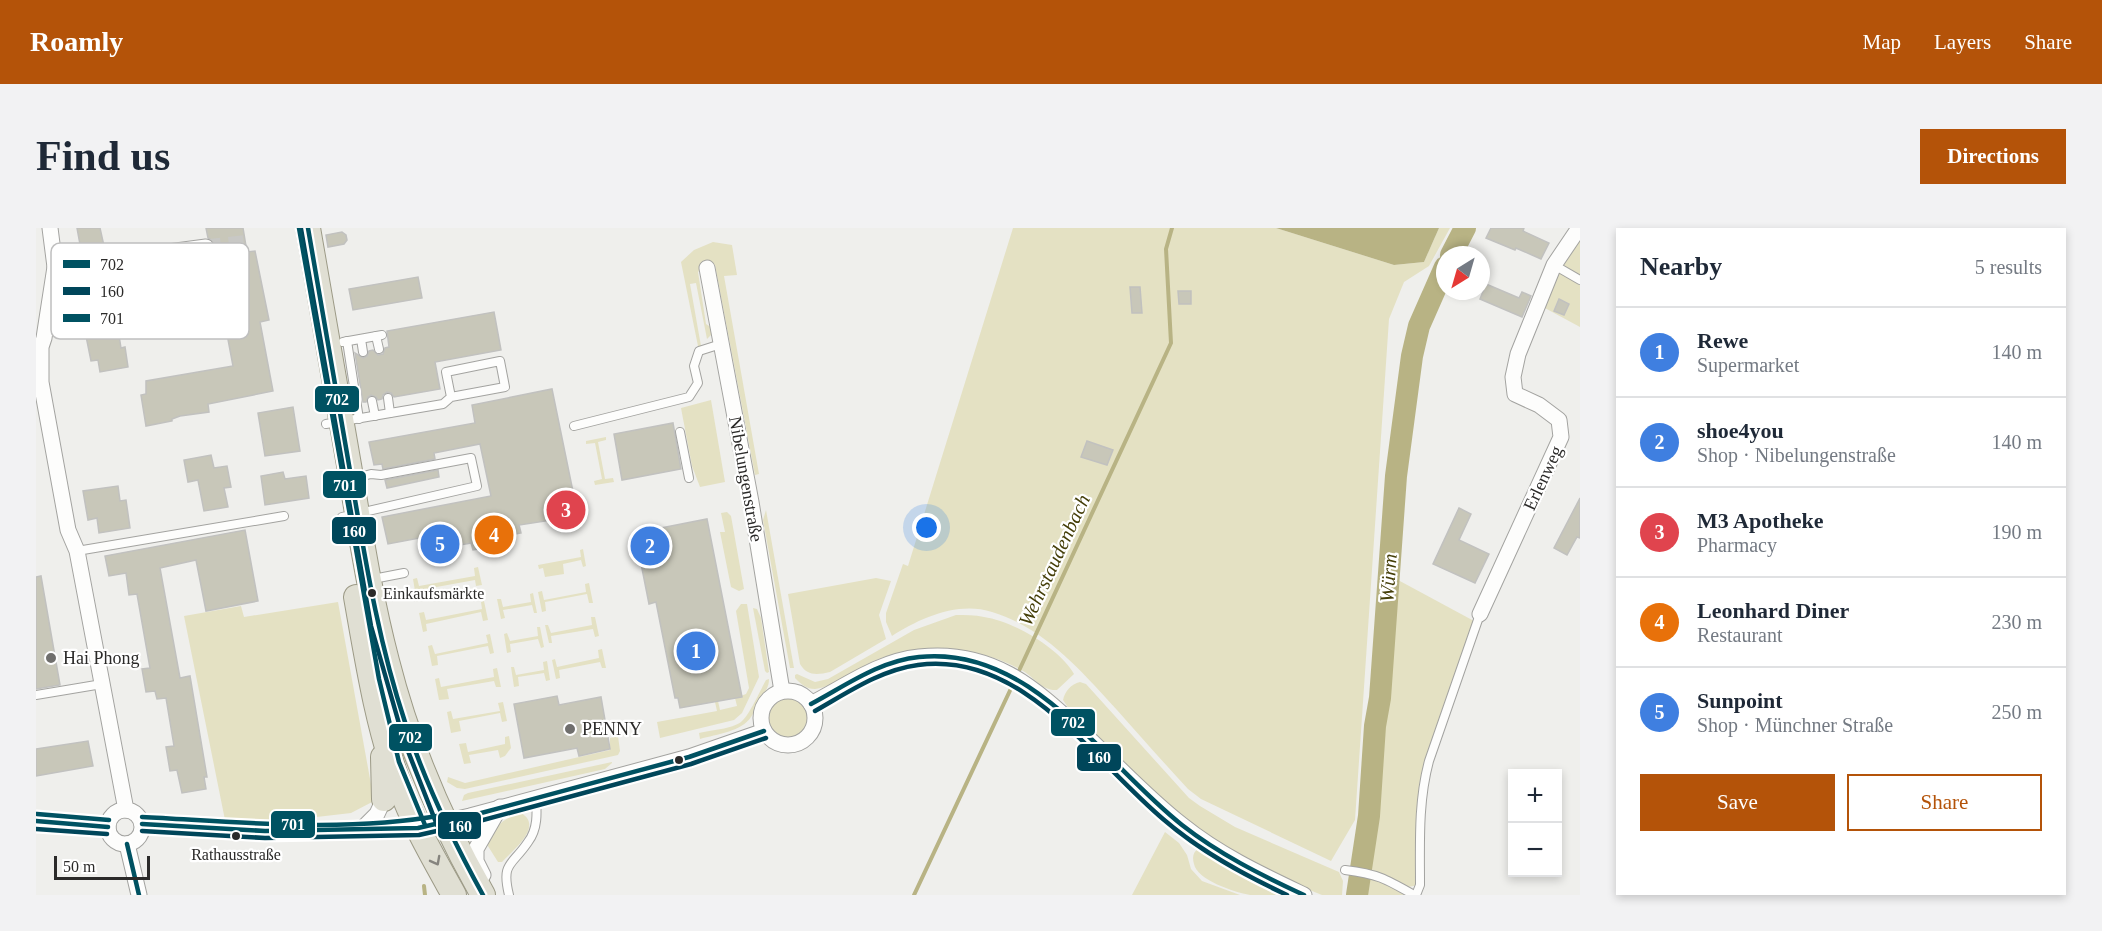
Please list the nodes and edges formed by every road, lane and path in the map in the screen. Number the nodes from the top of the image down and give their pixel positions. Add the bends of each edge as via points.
1 (50, 228) edge
2 (291, 228) edge
3 (308, 228) edge
4 (1579, 228) edge
5 (52, 243) edge
6 (1554, 265) junction
7 (707, 268) dead end
8 (1580, 280) edge
9 (51, 288) edge
10 (324, 336) junction
11 (361, 339) junction
12 (721, 344) junction
13 (379, 349) dead end
14 (363, 351) dead end
15 (452, 397) junction
16 (388, 398) dead end
17 (372, 401) dead end
18 (390, 413) junction
19 (375, 416) junction
20 (342, 422) junction
21 (574, 426) dead end
22 (680, 432) dead end
23 (689, 478) dead end
24 (344, 481) junction
25 (350, 515) junction
26 (284, 516) dead end
27 (77, 551) junction
28 (404, 573) dead end
29 (361, 581) junction
30 (1480, 614) joint
31 (102, 684) junction
32 (783, 691) junction
33 (36, 695) edge
34 (811, 704) junction
35 (382, 725) junction
36 (764, 731) junction
37 (536, 797) junction
38 (384, 800) joint
39 (500, 807) junction
40 (126, 810) junction
41 (36, 821) edge
42 (444, 822) junction
43 (142, 824) junction
44 (108, 827) junction
45 (418, 828) junction
46 (360, 831) junction
47 (127, 844) junction
48 (1349, 871) dead end
49 (139, 895) edge
50 (454, 895) edge
51 (483, 895) edge
52 (490, 895) edge
53 (508, 895) edge
54 (1304, 895) edge
55 (1415, 895) edge

1 - 5 street
2 - 10 main road
3 - 10 main road
4 - 6 street, Erlenweg
6 - 8 lane
6 - 30 street, Erlenweg via 1518,354 1513,377 1515,394 1559,420 1561,437
7 - 12 street, Nibelungenstraße
9 - 27 street via 41,347 41,382 68,530
10 - 11 lane
10 - 20 main road
10 - 20 lane
11 - 13 lane via 379,335
11 - 14 lane
12 - 21 lane via 699,351 694,366 698,383 689,397
12 - 32 street, Nibelungenstraße
15 - 15 lane via 505,387 500,361 446,372
15 - 18 lane via 443,404
16 - 18 lane
17 - 19 lane
18 - 19 lane
19 - 20 lane
20 - 24 main road
22 - 23 lane
24 - 25 main road
24 - 25 lane via 471,458 477,486
25 - 29 main road
26 - 27 lane
27 - 31 street
28 - 29 lane
29 - 35 main road
29 - 42 main road via 419,761
30 - 55 lane via 1429,761 1420,805 1420,885
31 - 33 lane
31 - 40 street
32 - 34 street via 796,692
32 - 36 street via 764,705
34 - 36 street via 813,728 802,741 777,743
34 - 54 street via 881,667 918,657 969,659 1007,672 1051,704 1181,825 1230,858
35 - 38 main road
35 - 45 main road via 399,785
36 - 37 street via 689,757
37 - 39 street
37 - 53 lane via 537,820 530,841 504,877
38 - 46 street via 377,814
39 - 42 street
39 - 52 street via 476,849 476,861
40 - 43 street via 136,814
40 - 44 street via 111,817
41 - 44 street
42 - 45 street
42 - 51 main road
43 - 46 street via 265,831
43 - 47 street via 137,839
44 - 47 street via 112,838
45 - 46 street
45 -> 50 main road
47 - 49 street
48 - 55 lane via 1385,878

